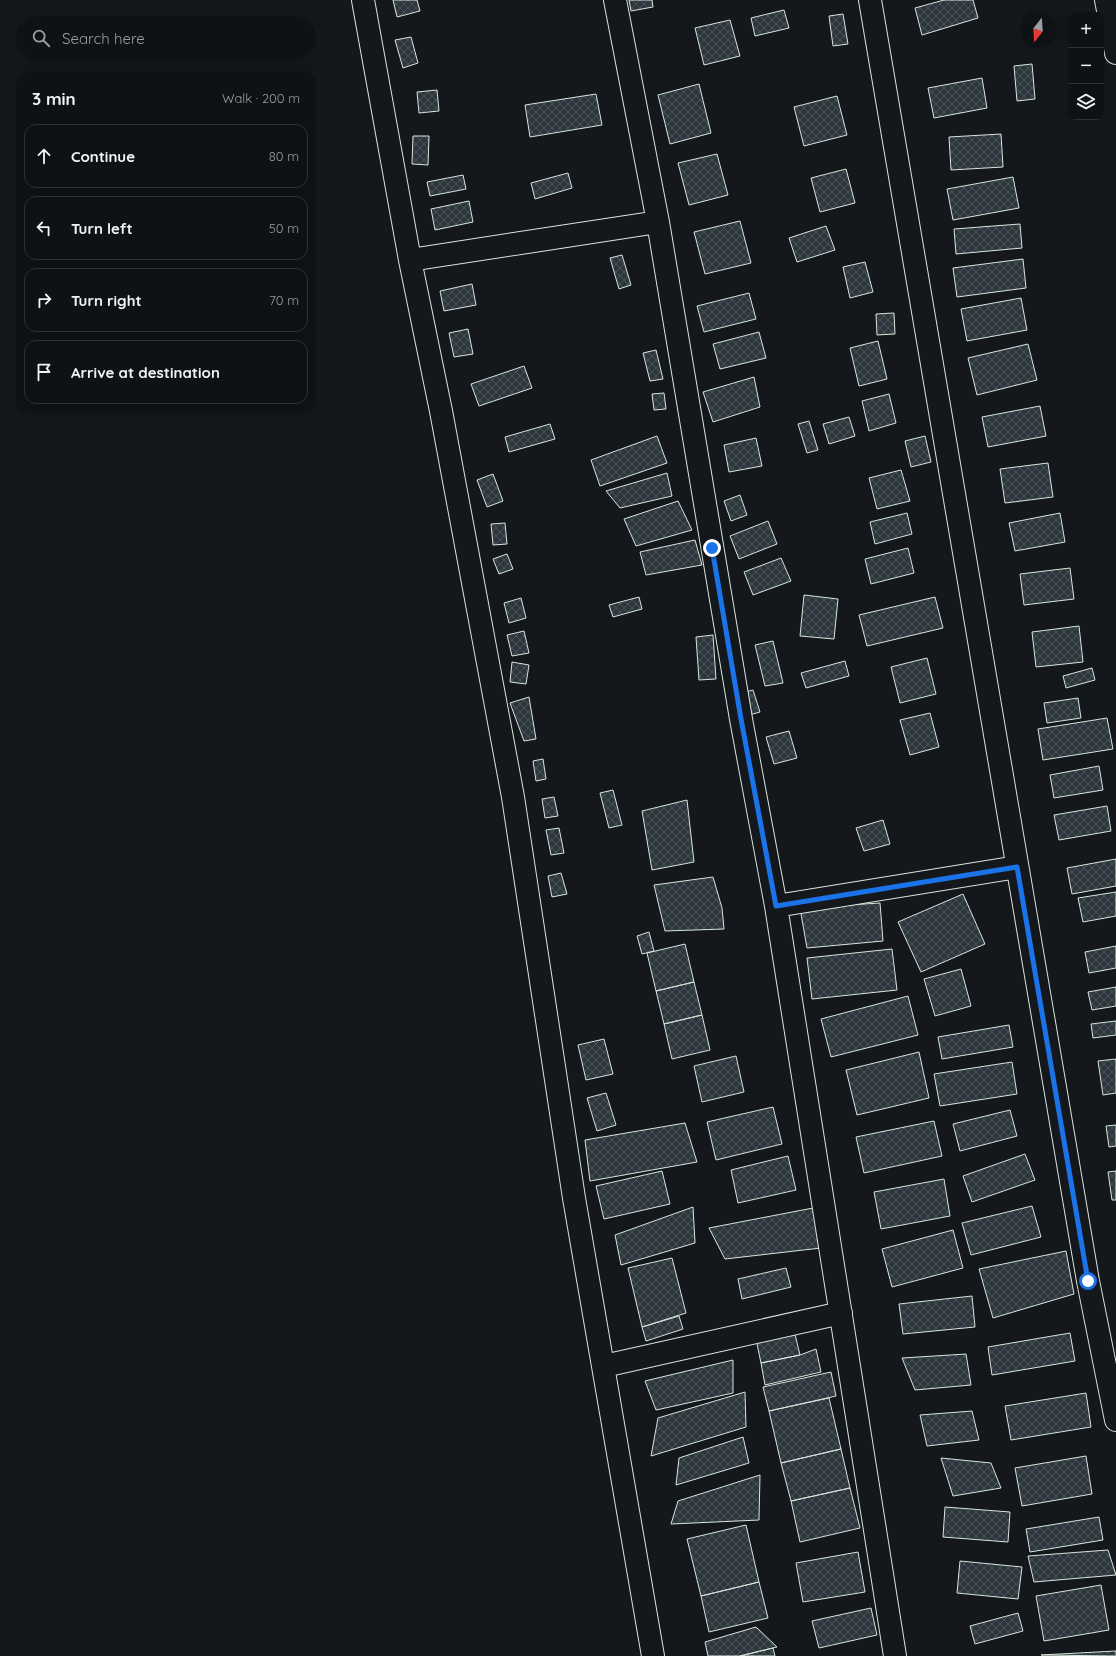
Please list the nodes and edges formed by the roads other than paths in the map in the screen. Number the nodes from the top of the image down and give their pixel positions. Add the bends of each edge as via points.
1 (363, 0) edge
2 (615, 0) edge
3 (870, 0) edge
4 (1106, 0) edge
5 (1116, 53) edge
6 (658, 222) junction
7 (410, 260) junction
8 (1017, 867) junction
9 (776, 906) junction
10 (841, 1312) junction
11 (604, 1366) junction
12 (1116, 1420) edge
13 (653, 1656) edge
14 (896, 1656) edge

1 - 7 street
2 - 6 street
3 - 8 street
4 - 5 street
6 - 7 street
6 - 9 street via 741,719
7 - 11 street via 441,411 513,797 574,1198
8 - 9 street
8 - 12 street via 1087,1273
9 - 10 street
10 - 11 street
10 - 14 street
11 - 13 street

